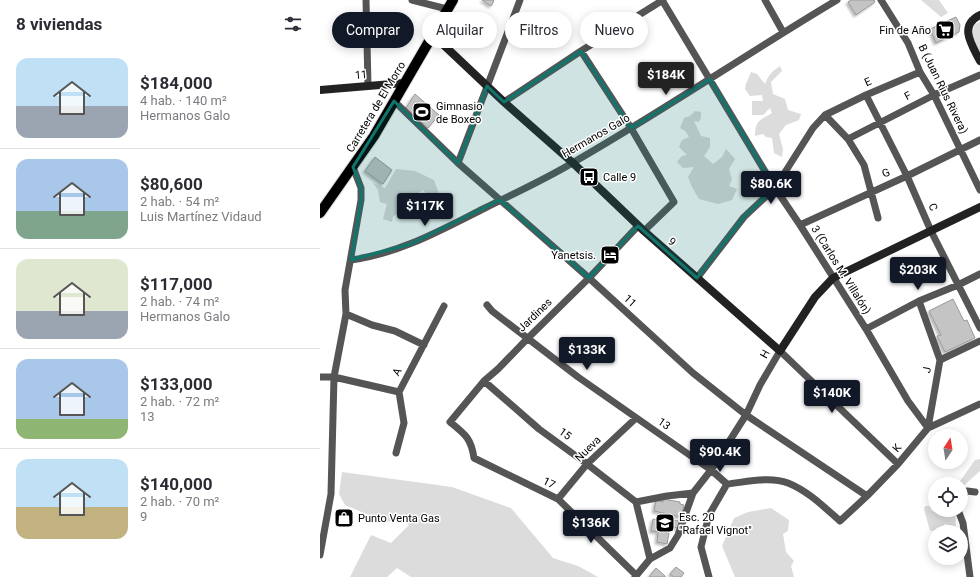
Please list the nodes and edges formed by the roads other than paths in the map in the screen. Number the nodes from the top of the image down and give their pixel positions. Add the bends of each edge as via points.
1 (366, 0) edge
2 (412, 0) edge
3 (453, 0) edge
4 (520, 0) edge
5 (662, 0) edge
6 (765, 0) edge
7 (837, 0) edge
8 (881, 0) edge
9 (421, 1) edge
10 (446, 5) edge
11 (980, 15) edge
12 (783, 32) junction
13 (424, 48) edge
14 (447, 48) edge
15 (581, 51) junction
16 (980, 61) edge
17 (920, 72) junction
18 (980, 75) edge
19 (710, 80) junction
20 (404, 83) junction
21 (368, 85) junction
22 (487, 86) junction
23 (320, 90) edge
24 (866, 95) junction
25 (934, 96) junction
26 (394, 101) junction
27 (504, 102) junction
28 (825, 115) junction
29 (880, 123) junction
30 (631, 128) junction
31 (848, 139) junction
32 (980, 140) edge
33 (960, 149) junction
34 (458, 163) junction
35 (573, 163) junction
36 (353, 167) junction
37 (907, 176) junction
38 (775, 188) junction
39 (980, 190) edge
40 (871, 192) junction
41 (500, 200) junction
42 (323, 203) edge
43 (980, 207) edge
44 (320, 213) edge
45 (878, 218) dead end
46 (800, 225) junction
47 (641, 229) junction
48 (931, 231) junction
49 (351, 260) junction
50 (980, 274) edge
51 (589, 278) junction
52 (697, 278) junction
53 (833, 278) junction
54 (958, 285) junction
55 (919, 301) junction
56 (487, 305) dead end
57 (444, 306) dead end
58 (346, 314) junction
59 (980, 328) edge
60 (866, 329) junction
61 (528, 338) junction
62 (980, 341) edge
63 (424, 345) junction
64 (780, 350) junction
65 (940, 360) junction
66 (320, 376) edge
67 (334, 377) junction
68 (484, 382) junction
69 (399, 392) junction
70 (980, 404) edge
71 (746, 415) junction
72 (636, 418) junction
73 (450, 422) joint
74 (928, 428) junction
75 (396, 453) dead end
76 (587, 464) junction
77 (898, 464) junction
78 (711, 470) junction
79 (727, 484) junction
80 (968, 491) edge
81 (975, 492) dead end
82 (694, 493) junction
83 (867, 496) junction
84 (558, 499) junction
85 (636, 502) junction
86 (961, 517) edge
87 (320, 555) edge
88 (650, 559) junction
89 (635, 576) edge
90 (710, 577) edge
91 (970, 577) edge

1 - 21 street
2 - 9 street
3 - 10 main road, Carretera de El Morro
4 - 22 street
5 - 15 street
5 - 19 street, 3 (Carlos M. Villalón)
6 - 12 street
7 - 12 street, Hermanos Galo
8 - 17 street, B (Juan Rius Rivera) via 908,43
9 - 10 street
11 - 16 street via 970,23 967,33
12 - 19 street, Hermanos Galo
13 - 20 main road, Carretera de El Morro
14 - 22 street, 9
15 - 27 street
15 - 30 street
17 - 24 street, E
17 - 25 street, B (Juan Rius Rivera)
18 - 25 street, F
19 - 30 street, Hermanos Galo
19 - 38 street, 3 (Carlos M. Villalón)
20 - 21 street, 11
20 - 26 main road, Carretera de El Morro
21 - 23 street, 11
22 - 27 street, 9
22 - 34 street
24 - 28 street, E
24 - 29 street, C
25 - 29 street, F
25 - 33 street, B (Juan Rius Rivera)
26 - 34 street, 11
26 - 36 main road, Carretera de El Morro
27 - 35 street, 9
28 - 31 street
28 - 38 street via 813,128
29 - 31 street, F
29 - 37 street, C
30 - 35 street, Hermanos Galo
30 - 47 street, Jardines via 674,202
31 - 40 street via 864,165
32 - 33 street, G
33 - 37 street, G
33 - 39 street, B (Juan Rius Rivera)
34 - 41 street, 11
35 - 41 street, Hermanos Galo
35 - 47 street, 9
36 - 42 main road, Carretera de El Morro
36 - 49 street via 361,188 362,200
37 - 40 street, G
37 - 48 street, C
38 - 46 street, 3 (Carlos M. Villalón)
38 - 52 street via 744,218
40 - 45 street
40 - 46 street, G
41 - 49 street, Hermanos Galo via 410,244 370,257
41 - 51 street, 11
42 - 44 main road, Carretera de El Morro
43 - 48 street, H
46 - 53 street, 3 (Carlos M. Villalón)
47 - 51 street, Jardines
47 - 52 street, 9
48 - 53 street, H
48 - 54 street, C
49 - 58 street via 345,290
50 - 54 street
51 - 61 street, Jardines
51 - 71 street, 11 via 693,373
52 - 64 street, 9
53 - 60 street, 3 (Carlos M. Villalón)
53 - 64 street, H via 815,297
54 - 55 street
54 - 59 street, C
55 - 60 street
55 - 65 street
56 - 61 street, 13
57 - 63 street, A
58 - 63 street
58 - 67 street
60 - 74 street, 3 (Carlos M. Villalón) via 908,401
61 - 68 street, Jardines
61 - 72 street, 13
62 - 65 street, J
63 - 69 street, A
64 - 71 street, H
64 - 77 street, 9
65 - 74 street, J
66 - 67 street
67 - 69 street
67 - 87 street via 331,494
68 - 73 street, Jardines
68 - 76 street, 15
69 - 75 street, A via 404,423
70 - 74 street, K
71 - 78 street, H
71 - 83 street, 11
72 - 76 street, Nueva
72 - 78 street, 13
73 - 84 street, 17 via 465,434 472,445 474,458
74 - 77 street, K
76 - 84 street, Nueva
76 - 85 street, 15
77 - 83 street, K
78 - 79 street, 13
78 - 82 street, H
79 - 83 street, K via 770,480 787,483 810,496 840,521
79 - 90 street via 708,515 701,547
80 - 81 street
82 - 85 street
82 - 88 street, H via 678,535 670,548
84 - 89 street, 17
85 - 88 street
86 - 91 street
88 - 89 street, H

